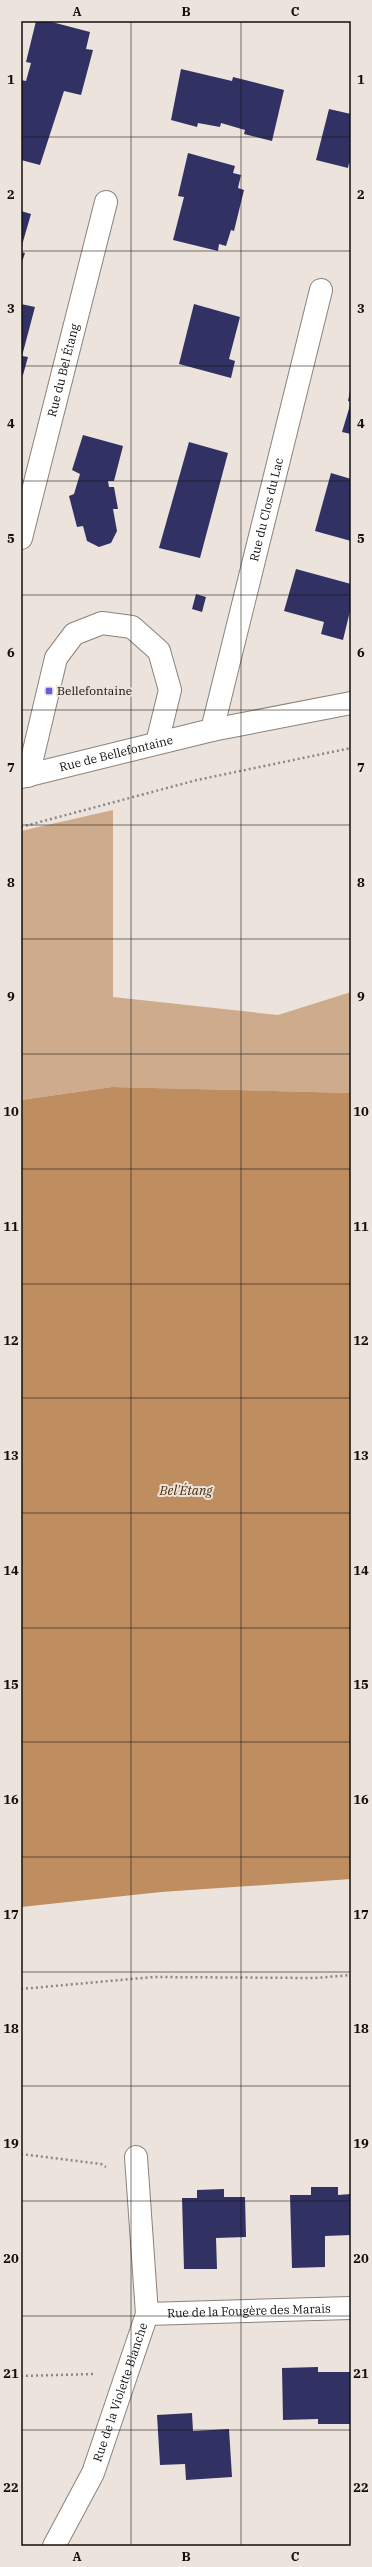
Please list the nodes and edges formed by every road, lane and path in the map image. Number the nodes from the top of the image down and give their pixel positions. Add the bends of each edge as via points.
1 (106, 202) dead end
2 (322, 290) dead end
3 (21, 538) edge
4 (351, 703) edge
5 (212, 730) junction
6 (157, 743) junction
7 (351, 748) edge
8 (24, 777) edge
9 (21, 827) edge
10 (351, 1975) edge
11 (21, 1989) edge
12 (21, 2154) edge
13 (136, 2158) dead end
14 (138, 2188) junction
15 (351, 2308) edge
16 (147, 2314) junction
17 (21, 2376) edge
18 (124, 2384) junction
19 (54, 2546) edge

1 - 3 street, Rue du Bel Étang
2 - 5 street, Rue du Clos du Lac
4 - 5 street, Rue de Bellefontaine
5 - 6 street, Rue de Bellefontaine
6 - 8 street, Rue de Bellefontaine
6 - 8 street via 170,690 158,652 132,627 102,623 74,634 56,658
7 - 9 path via 197,780
10 - 11 path via 315,1978 153,1977
12 - 14 path via 102,2164
13 - 14 street, Rue de la Violette Blanche
14 - 16 street, Rue de la Violette Blanche
15 - 16 street, Rue de la Fougère des Marais
16 - 18 street, Rue de la Violette Blanche
17 - 18 path via 97,2374
18 - 19 street, Rue de la Violette Blanche via 93,2473

